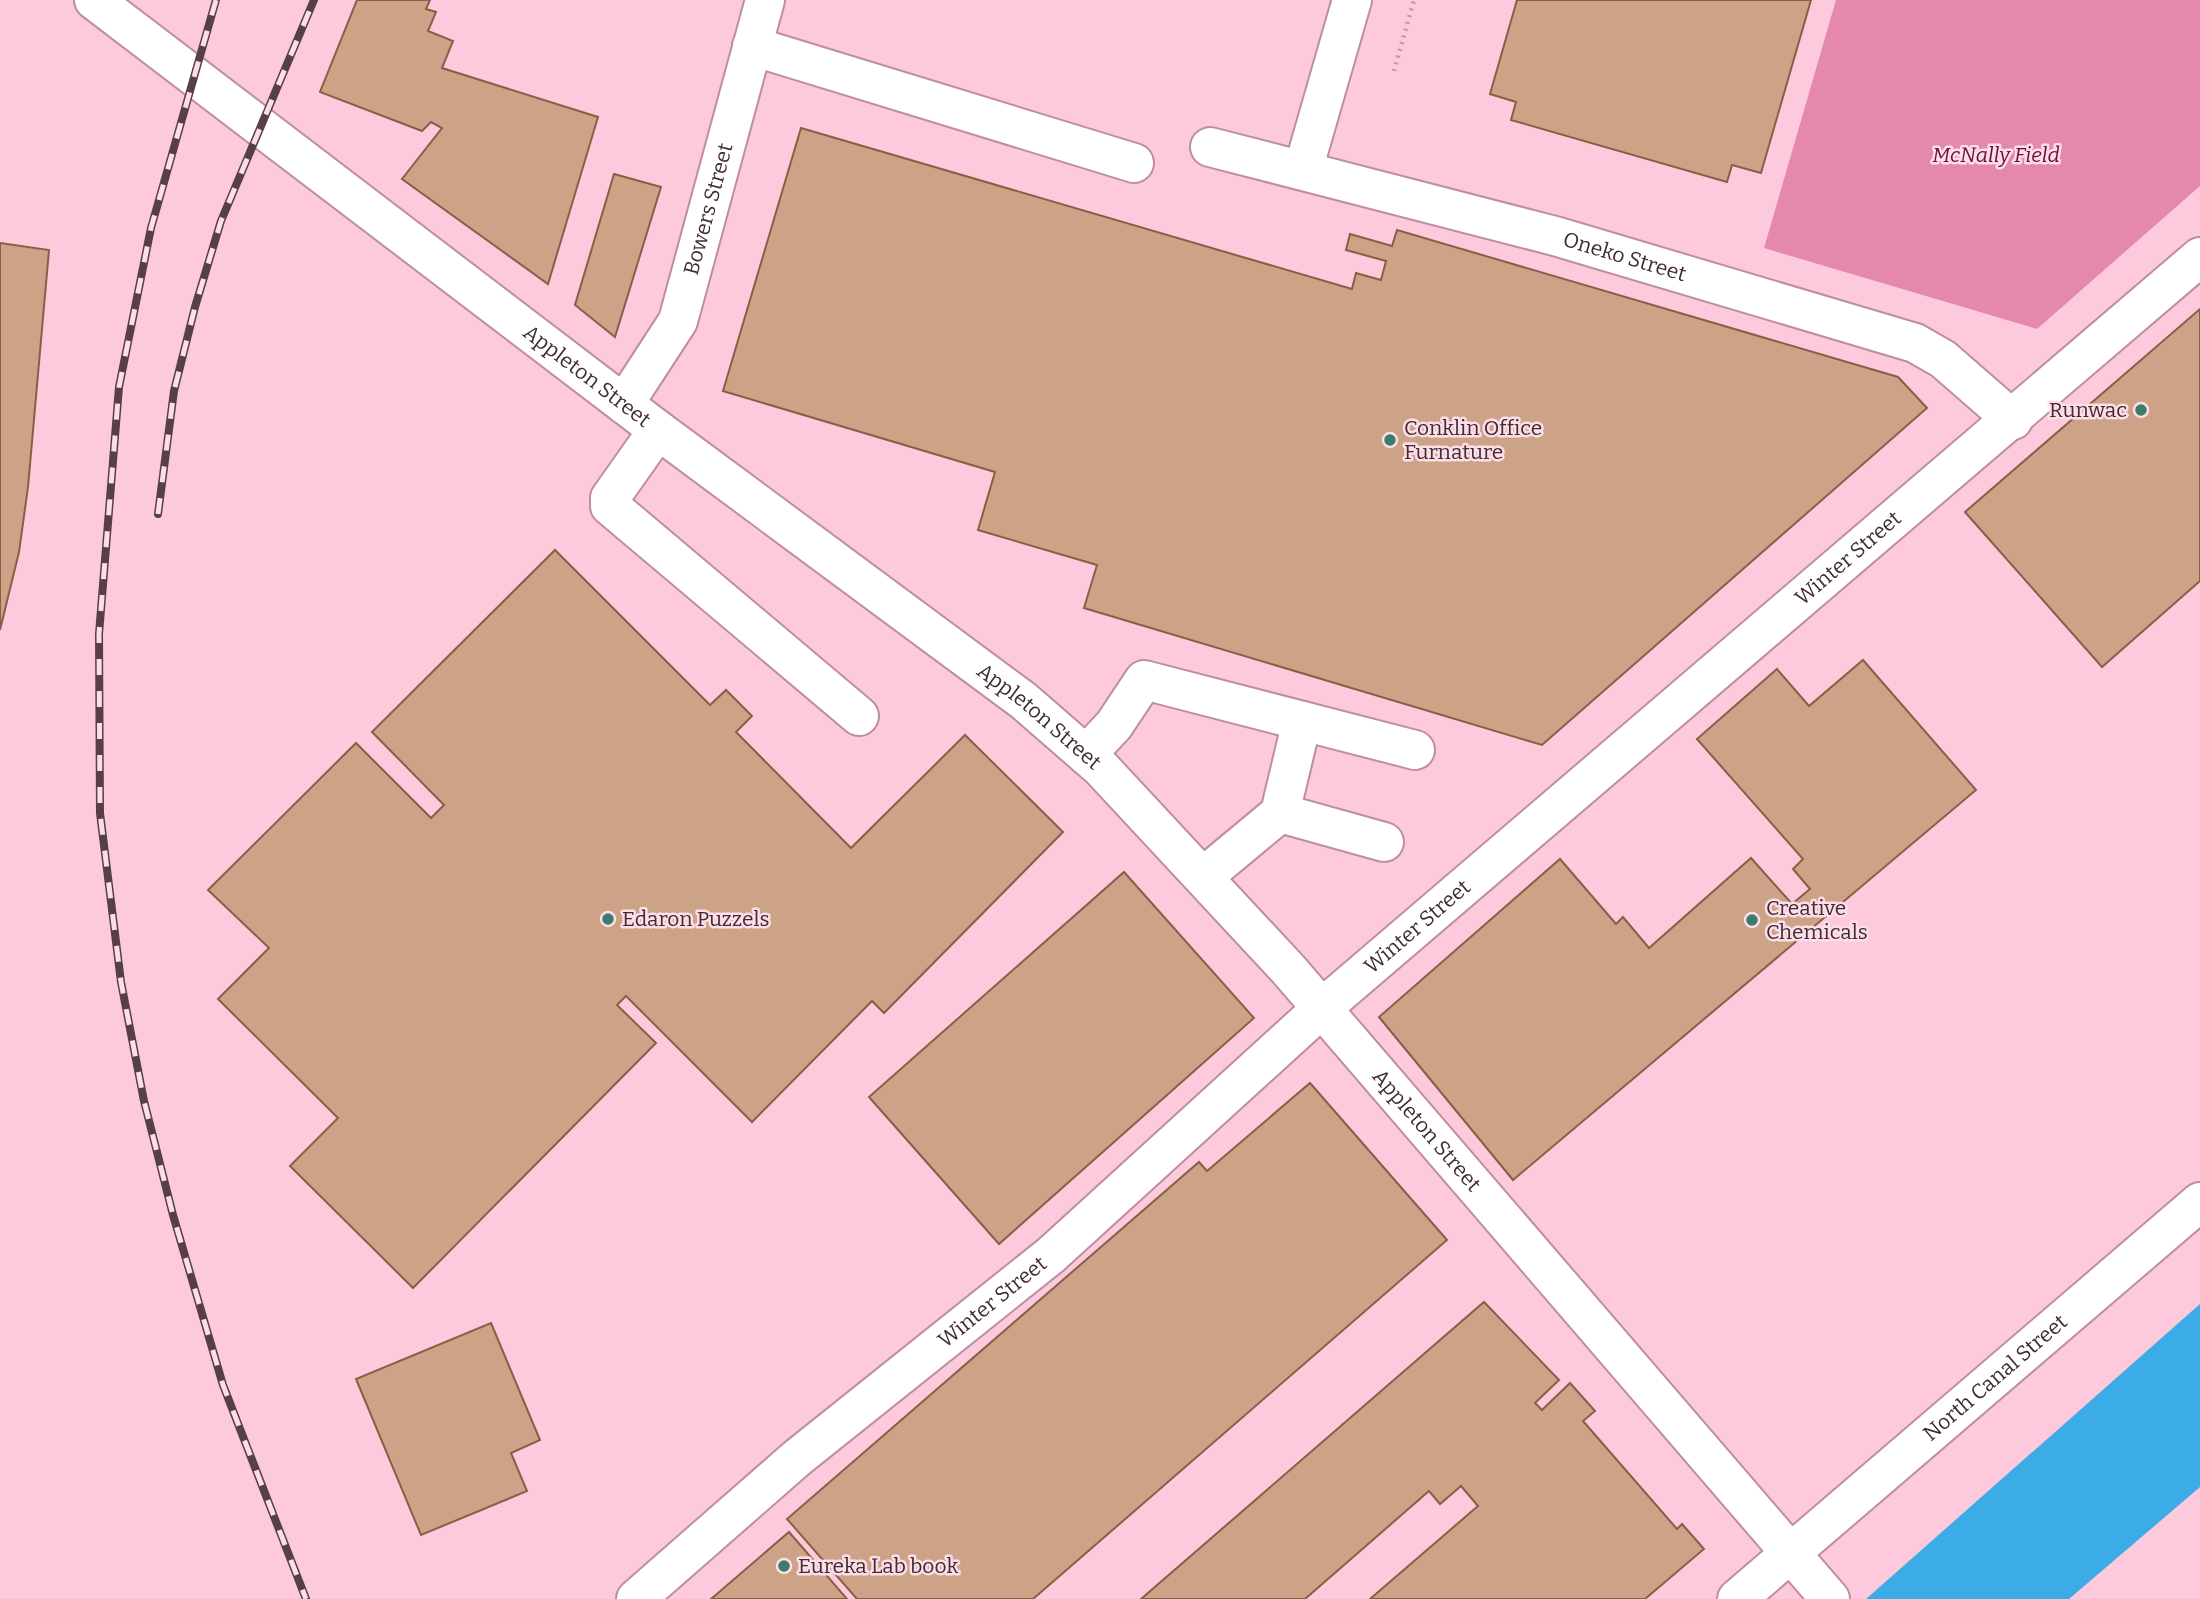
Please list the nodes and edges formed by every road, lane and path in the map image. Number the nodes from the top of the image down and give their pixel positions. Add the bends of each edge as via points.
1 (94, 0) edge
2 (765, 0) edge
3 (1352, 0) edge
4 (1414, 0) edge
5 (752, 46) junction
6 (1394, 71) dead end
7 (1210, 147) dead end
8 (1134, 163) dead end
9 (1303, 170) junction
10 (2200, 257) edge
11 (624, 404) junction
12 (2013, 421) junction
13 (659, 430) junction
14 (859, 716) dead end
15 (1302, 721) junction
16 (1415, 750) dead end
17 (1086, 755) junction
18 (1280, 813) junction
19 (1384, 842) dead end
20 (1203, 877) junction
21 (1321, 1009) junction
22 (2200, 1202) edge
23 (1789, 1554) junction
24 (1824, 1592) edge
25 (636, 1599) edge
26 (1737, 1599) edge

1 - 11 street, Appleton Street
2 - 5 street, Bowers Street
3 - 9 street
4 - 6 path
5 - 8 street
5 - 11 street, Bowers Street via 678,321
7 - 9 street, Oneko Street
9 - 12 street, Oneko Street via 1555,236 1915,343 1943,359
10 - 12 street, Winter Street
11 - 13 street, Appleton Street
12 - 21 street, Winter Street
13 - 14 street via 610,498 610,506
13 - 17 street, Appleton Street via 1024,701
15 - 16 street
15 - 17 street via 1144,680 1114,725
15 - 18 street
17 - 20 street, Appleton Street
18 - 19 street
18 - 20 street
20 - 21 street, Appleton Street
21 - 23 street, Appleton Street
21 - 25 street, Winter Street via 1051,1255 797,1458
22 - 23 street, North Canal Street
23 - 24 street, Appleton Street
23 - 26 street, North Canal Street

